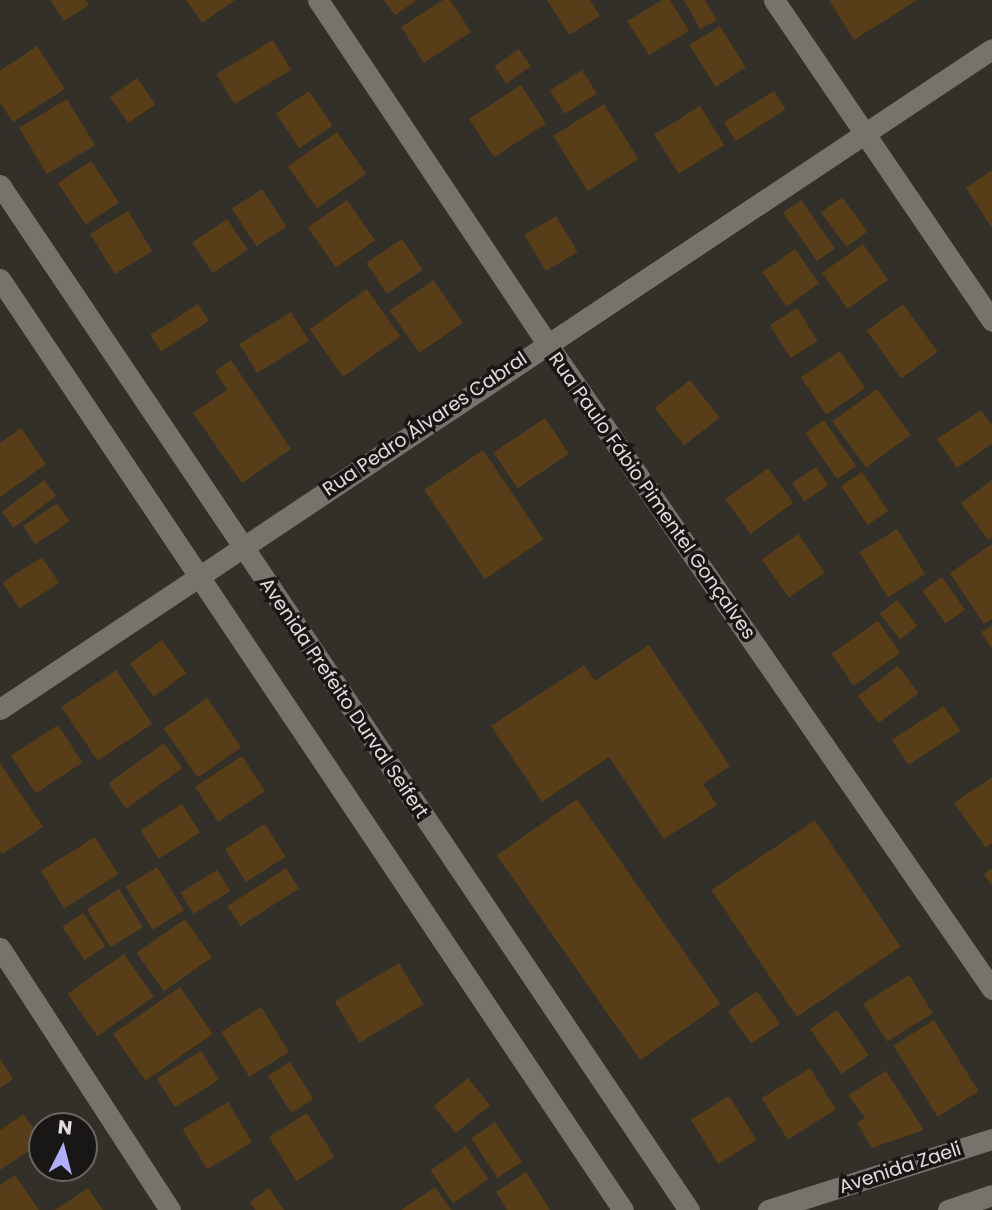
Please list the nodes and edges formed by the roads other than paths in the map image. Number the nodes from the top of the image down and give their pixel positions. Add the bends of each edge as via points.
1 (318, 0) edge
2 (774, 0) edge
3 (992, 49) edge
4 (861, 132) junction
5 (0, 185) edge
6 (0, 279) edge
7 (992, 321) edge
8 (546, 342) junction
9 (242, 546) junction
10 (198, 577) junction
11 (0, 709) edge
12 (0, 948) edge
13 (992, 989) edge
14 (992, 1139) edge
15 (992, 1195) edge
16 (170, 1210) edge
17 (623, 1210) edge
18 (689, 1210) edge
19 (768, 1210) edge
20 (948, 1210) edge

1 - 8 street, Rua Paulo Fábio Pimentel Gonçalves
2 - 4 street
3 - 4 street, Rua Pedro Álvares Cabral
4 - 7 street
4 - 8 street, Rua Pedro Álvares Cabral
5 - 9 street, Avenida Prefeito Durval Seifert
6 - 10 street
8 - 9 street, Rua Pedro Álvares Cabral
8 - 13 street, Rua Paulo Fábio Pimentel Gonçalves
9 - 10 street, Rua Pedro Álvares Cabral
9 - 18 street, Avenida Prefeito Durval Seifert
10 - 11 street, Rua Pedro Álvares Cabral
10 - 17 street
12 - 16 street
14 - 19 street, Avenida Zaeli
15 - 20 street

